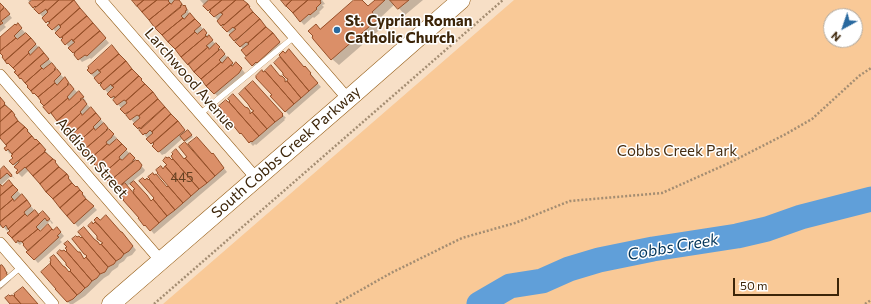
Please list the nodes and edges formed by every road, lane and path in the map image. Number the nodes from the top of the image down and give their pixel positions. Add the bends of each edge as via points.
1 (101, 0) edge
2 (262, 0) edge
3 (461, 0) edge
4 (503, 0) edge
5 (294, 37) junction
6 (871, 68) edge
7 (0, 75) edge
8 (348, 99) junction
9 (200, 114) junction
10 (256, 178) junction
11 (0, 243) edge
12 (161, 261) junction
13 (21, 267) junction
14 (0, 285) edge
15 (871, 300) edge
16 (53, 304) edge
17 (111, 304) edge
18 (154, 304) edge
19 (336, 304) edge
20 (865, 304) edge

1 - 9 street, Larchwood Avenue
2 - 5 street
3 - 8 main road, South Cobbs Creek Parkway
4 - 18 path
5 - 8 street
5 - 9 lane
6 - 19 path via 812,118 784,135 662,193 570,201 515,223 462,238
7 - 12 street, Addison Street
8 - 10 main road, South Cobbs Creek Parkway
9 - 10 street, Larchwood Avenue
10 - 12 main road, South Cobbs Creek Parkway
11 - 13 street
12 - 17 main road, South Cobbs Creek Parkway
13 - 14 lane
13 - 16 street
15 - 20 path

